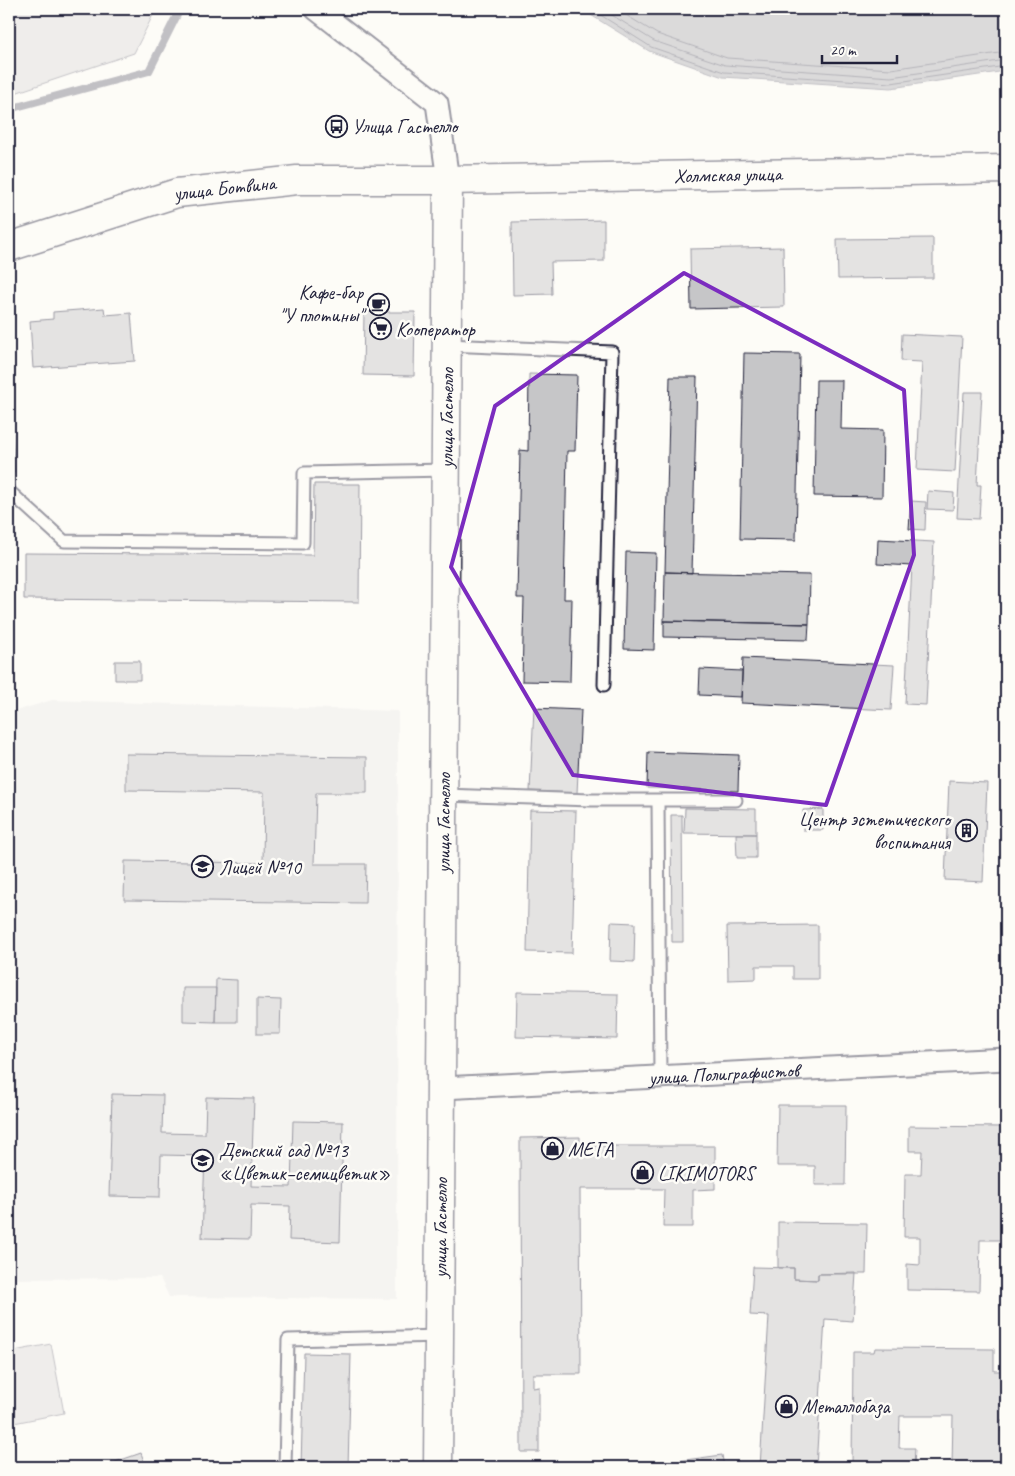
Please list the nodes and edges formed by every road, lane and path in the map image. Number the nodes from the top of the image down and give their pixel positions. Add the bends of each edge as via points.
1 (316, 9) edge
2 (1006, 169) edge
3 (448, 180) junction
4 (9, 248) edge
5 (447, 345) junction
6 (446, 470) junction
7 (9, 491) edge
8 (604, 685) dead end
9 (444, 795) junction
10 (736, 800) dead end
11 (658, 801) junction
12 (1006, 1059) edge
13 (660, 1077) junction
14 (442, 1088) junction
15 (440, 1336) junction
16 (285, 1467) edge
17 (438, 1467) edge

1 - 3 street via 437,103
2 - 3 main road, Холмская улица
3 - 4 main road, улица Ботвина via 297,180 177,193
3 - 5 main road, улица Гастелло
5 - 6 main road, улица Гастелло
5 - 8 lane via 612,352
6 - 7 lane via 304,473 303,543 64,541
6 - 9 main road, улица Гастелло
9 - 11 lane
9 - 14 main road, улица Гастелло
10 - 11 lane
11 - 13 lane
12 - 13 street, улица Полиграфистов
13 - 14 street, улица Полиграфистов
14 - 15 main road, улица Гастелло
15 - 16 lane via 288,1340
15 - 17 main road, улица Гастелло

